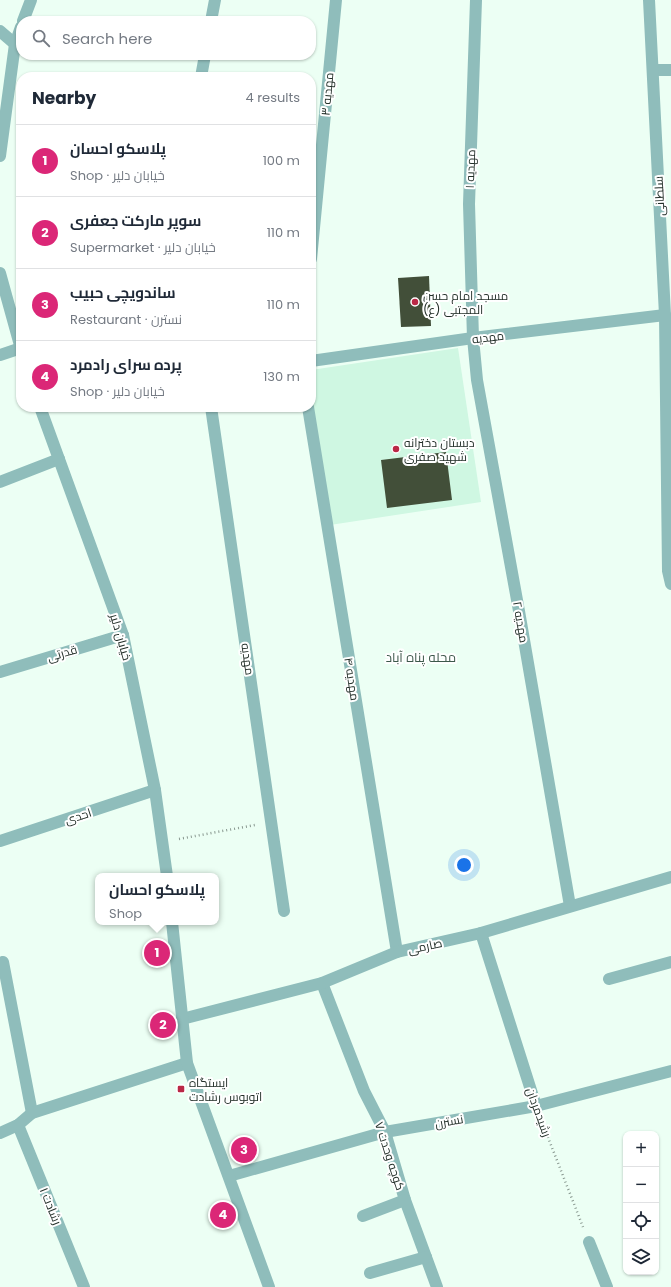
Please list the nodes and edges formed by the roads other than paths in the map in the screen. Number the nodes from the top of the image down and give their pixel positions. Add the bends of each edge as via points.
1 (31, 0) edge
2 (215, 0) edge
3 (336, 0) edge
4 (476, 0) edge
5 (649, 0) edge
6 (25, 16) edge
7 (212, 16) edge
8 (0, 31) edge
9 (16, 41) edge
10 (15, 44) junction
11 (204, 60) edge
12 (653, 70) junction
13 (671, 70) edge
14 (202, 72) edge
15 (0, 156) edge
16 (316, 207) edge
17 (0, 273) edge
18 (664, 316) junction
19 (16, 330) edge
20 (473, 338) junction
21 (16, 350) edge
22 (0, 356) edge
23 (316, 360) edge
24 (42, 412) edge
25 (212, 412) edge
26 (309, 412) edge
27 (59, 459) junction
28 (0, 482) edge
29 (671, 584) edge
30 (123, 634) junction
31 (0, 672) edge
32 (155, 790) junction
33 (0, 841) edge
34 (167, 873) edge
35 (671, 877) edge
36 (570, 906) junction
37 (284, 911) dead end
38 (172, 925) edge
39 (481, 933) junction
40 (397, 952) junction
41 (3, 962) dead end
42 (671, 962) edge
43 (609, 979) dead end
44 (322, 983) junction
45 (182, 1019) junction
46 (187, 1064) junction
47 (671, 1071) edge
48 (536, 1106) junction
49 (32, 1113) junction
50 (18, 1125) junction
51 (385, 1132) junction
52 (0, 1133) edge
53 (229, 1176) junction
54 (405, 1200) junction
55 (363, 1216) dead end
56 (589, 1242) road end
57 (426, 1257) junction
58 (370, 1274) dead end
59 (84, 1287) edge
60 (269, 1287) edge
61 (437, 1287) edge
62 (607, 1287) edge

1 - 6 street
2 - 7 street
3 - 16 street, مهدیه ۳
4 - 20 street, مهدیه ۱ via 469,204
5 - 12 street, سلطانی
8 - 10 street
9 - 10 street
10 - 15 street
11 - 14 street
12 - 13 street
12 - 18 street, سلطانی
17 - 19 street
18 - 20 street, مهدیه
18 - 29 street, سلطانی via 668,571
20 - 23 street, مهدیه
20 - 36 street, مهدیه ۲ via 476,380 521,619
21 - 22 street
24 - 27 street, خیابان دلیر
25 - 37 street, مهدیه
26 - 40 street, مهدیه ۴
27 - 28 street
27 - 30 street, خیابان دلیر
30 - 31 street, قدرتی
30 - 32 street, خیابان دلیر
32 - 33 street, احدی
32 - 34 street, خیابان دلیر
35 - 36 street, صارمی
36 - 39 street, صارمی
38 - 45 street
39 - 40 street, صارمی
39 - 48 street, رشیدمردان
40 - 44 street, صارمی
41 - 49 street
42 - 43 street
44 - 45 street, صارمی
44 - 51 street, کوچه وحدت ۷ via 364,1091
45 - 46 street
46 - 49 street
46 - 53 street
47 - 48 street, نسترن
48 - 51 street, نسترن
49 - 50 street
50 - 52 street
50 - 59 street, رشادت ۱
51 - 53 street, نسترن
51 - 54 street, کوچه وحدت ۷
53 - 60 street
54 - 55 street
54 - 57 street, کوچه وحدت ۷
56 - 62 street
57 - 58 street
57 - 61 street, کوچه وحدت ۷

